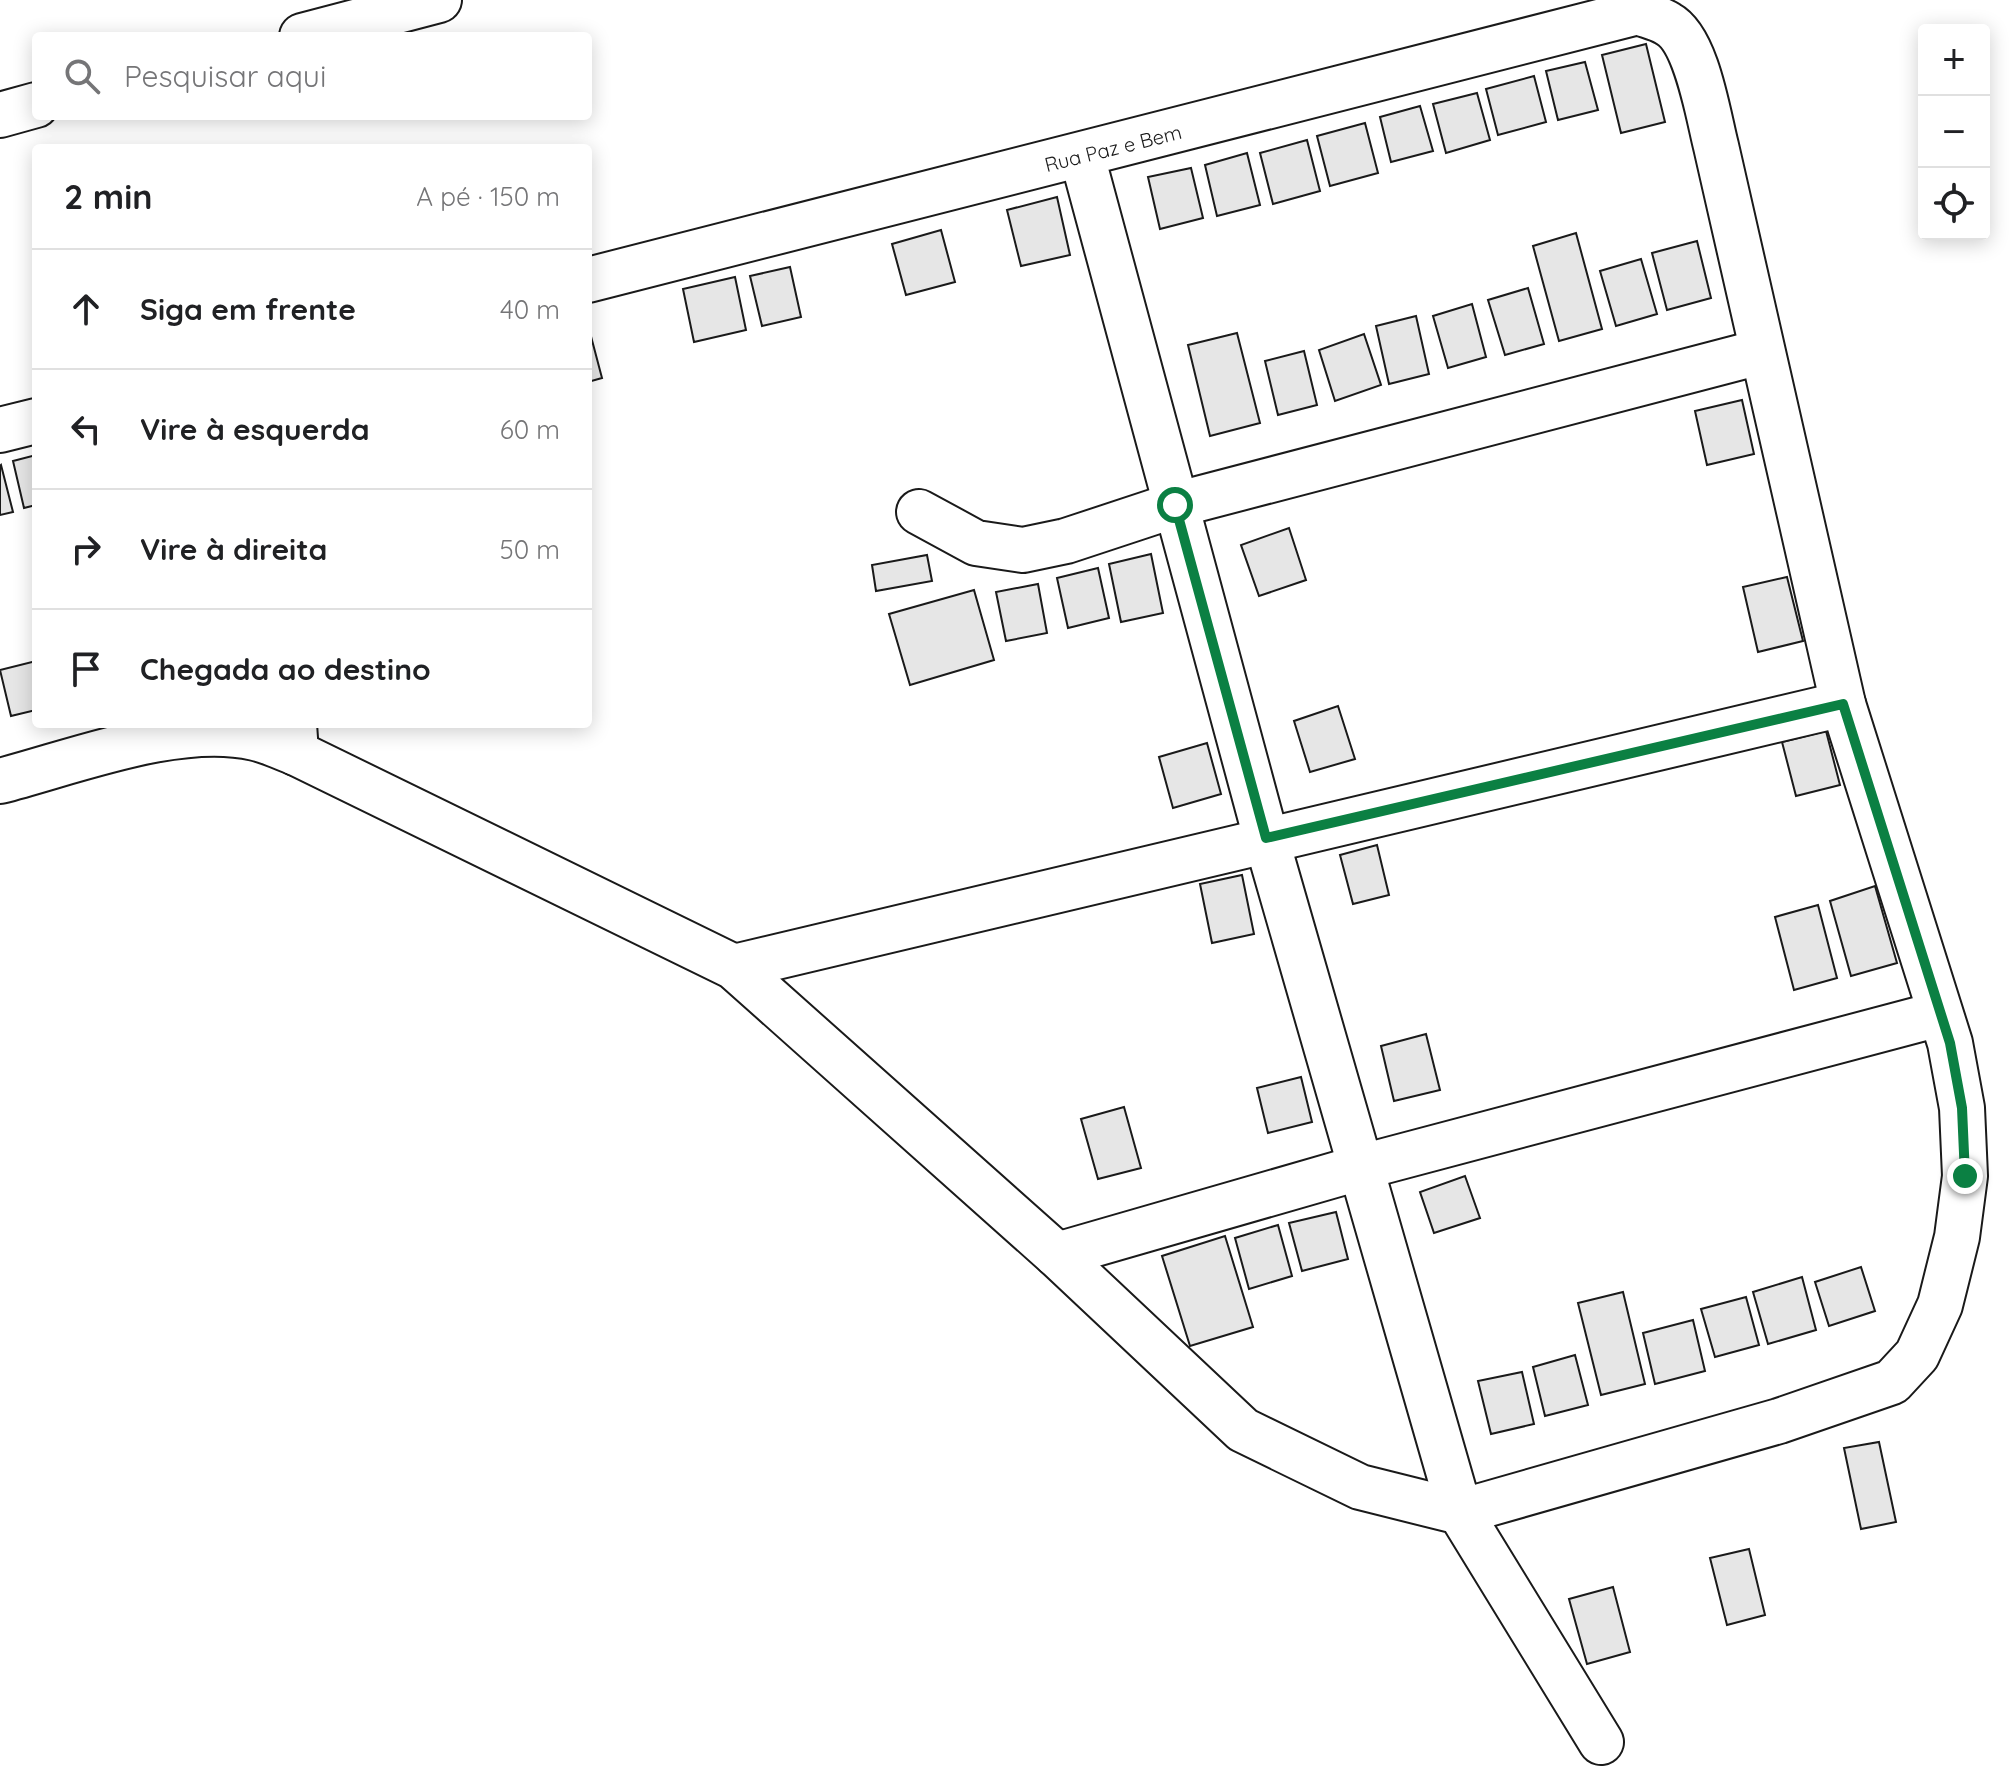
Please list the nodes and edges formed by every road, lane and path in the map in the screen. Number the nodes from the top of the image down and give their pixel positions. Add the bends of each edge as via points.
1 (439, 0) edge
2 (317, 32) edge
3 (32, 106) edge
4 (0, 115) edge
5 (1082, 156) junction
6 (592, 279) edge
7 (1760, 352) junction
8 (32, 422) edge
9 (0, 430) edge
10 (1175, 505) junction
11 (919, 512) dead end
12 (1843, 704) junction
13 (295, 738) edge
14 (0, 781) edge
15 (1266, 838) junction
16 (734, 967) junction
17 (1939, 1014) junction
18 (1362, 1167) junction
19 (1057, 1255) junction
20 (1460, 1512) junction
21 (1601, 1742) dead end

1 - 2 street
3 - 4 street
5 - 6 street, Rua Paz e Bem
5 - 7 street, Rua Paz e Bem via 1638,12 1669,24 1683,37 1693,62
5 - 10 street
7 - 10 street
7 - 12 street
8 - 9 street
10 - 11 street via 1023,550 976,543
10 - 15 street
12 - 15 street
12 - 17 street
13 - 14 street via 203,733
13 - 16 street
15 - 16 street
15 - 18 street
16 - 19 street
17 - 18 street
17 - 20 street via 1962,1108 1965,1176 1940,1305 1917,1355 1892,1382 1779,1421
18 - 19 street
18 - 20 street
19 - 20 street via 1243,1430 1360,1487
20 - 21 street

